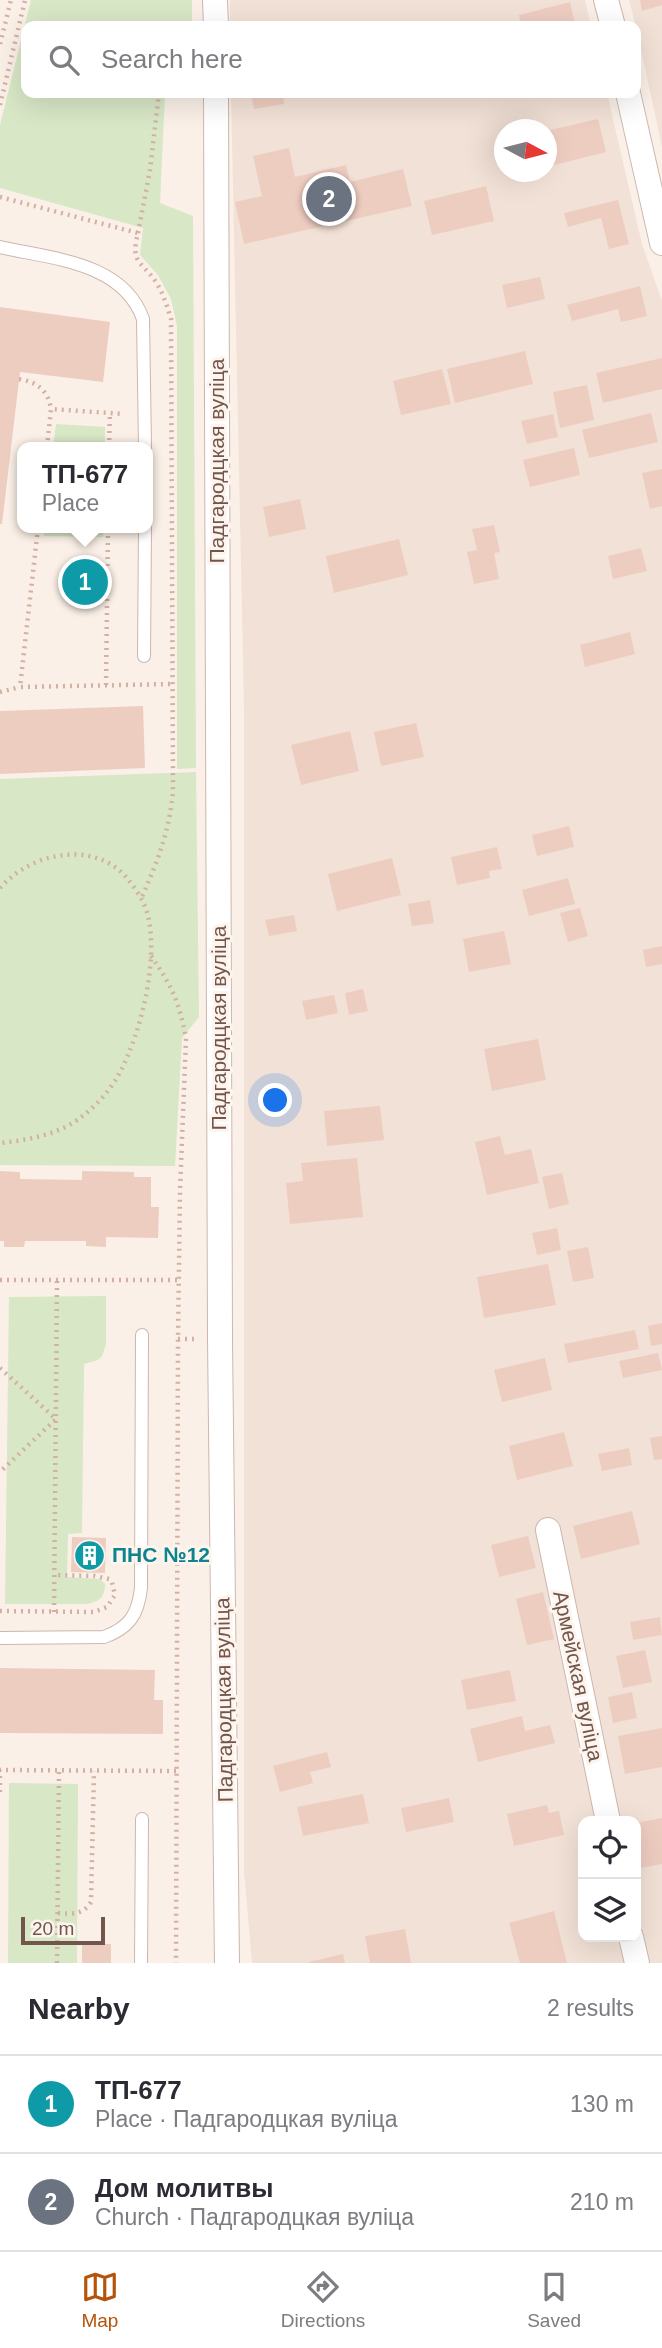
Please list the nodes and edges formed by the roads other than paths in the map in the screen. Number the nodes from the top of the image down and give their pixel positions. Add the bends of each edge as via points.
1 (215, 0) edge
2 (606, 0) edge
3 (215, 21) edge
4 (611, 21) edge
5 (216, 98) edge
6 (629, 98) edge
7 (662, 243) edge
8 (0, 247) edge
9 (145, 442) edge
10 (145, 533) edge
11 (144, 656) dead end
12 (142, 1335) dead end
13 (548, 1530) dead end
14 (0, 1638) edge
15 (607, 1816) edge
16 (142, 1819) dead end
17 (632, 1942) edge
18 (141, 1963) edge
19 (227, 1963) edge
20 (637, 1963) edge

1 - 3 street
2 - 4 street
5 - 19 street, Падгародцкая вуліца via 219,1325
6 - 7 street
8 - 9 lane via 97,271 129,292 143,319
10 - 11 lane
12 - 14 lane via 141,1588 135,1616 117,1633 104,1637
13 - 15 street, Армейская вуліца
16 - 18 lane
17 - 20 street

